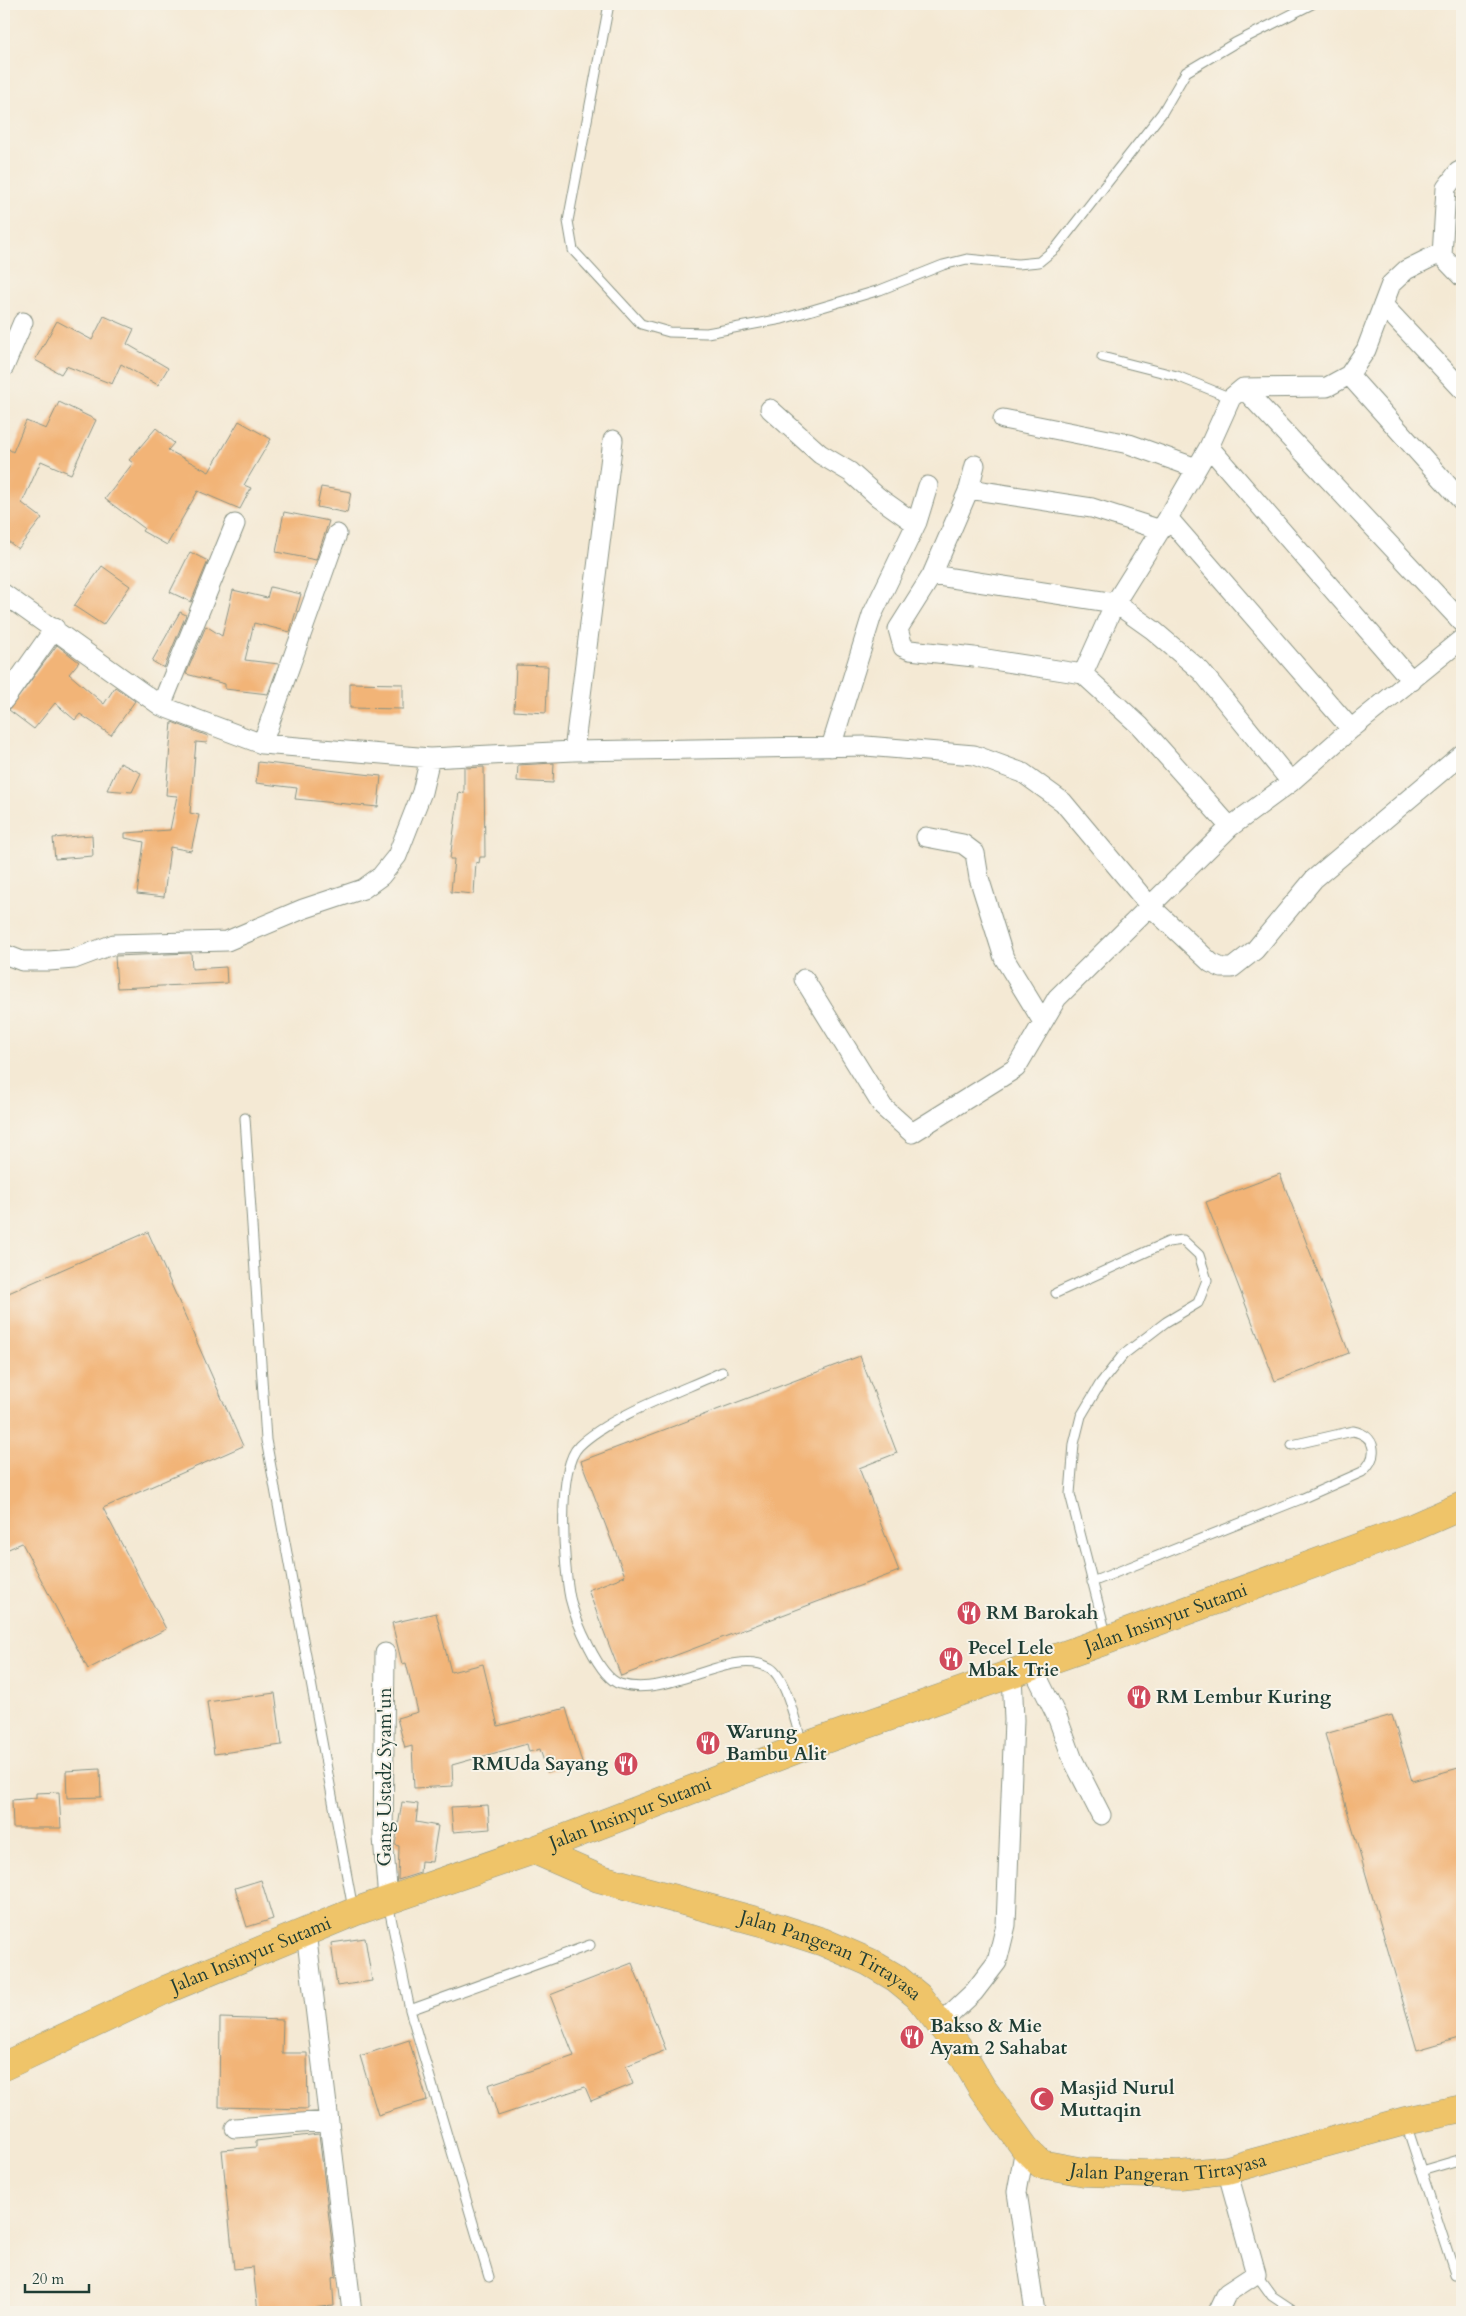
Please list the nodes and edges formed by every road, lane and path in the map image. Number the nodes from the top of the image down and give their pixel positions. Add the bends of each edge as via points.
1 (609, 4) edge
2 (1312, 4) edge
3 (1462, 170) edge
4 (1442, 256) junction
5 (1462, 277) edge
6 (1383, 305) junction
7 (23, 322) dead end
8 (1102, 357) dead end
9 (4, 367) edge
10 (1349, 375) junction
11 (1462, 389) edge
12 (1237, 393) junction
13 (770, 409) dead end
14 (1003, 419) dead end
15 (613, 440) dead end
16 (1209, 447) junction
17 (976, 465) dead end
18 (1196, 468) junction
19 (928, 486) dead end
20 (969, 488) junction
21 (1462, 501) edge
22 (235, 524) dead end
23 (916, 524) junction
24 (1165, 524) junction
25 (337, 534) dead end
26 (932, 574) junction
27 (4, 594) edge
28 (1115, 603) junction
29 (1462, 622) edge
30 (54, 628) junction
31 (1462, 639) edge
32 (1083, 674) junction
33 (1412, 681) junction
34 (4, 700) edge
35 (162, 706) junction
36 (1350, 729) junction
37 (262, 744) junction
38 (830, 747) junction
39 (574, 751) junction
40 (1462, 754) edge
41 (430, 758) junction
42 (1291, 782) junction
43 (1230, 826) junction
44 (926, 837) dead end
45 (1149, 905) junction
46 (4, 954) edge
47 (804, 979) dead end
48 (1043, 1022) junction
49 (245, 1118) dead end
50 (1056, 1293) dead end
51 (722, 1372) dead end
52 (1292, 1445) dead end
53 (1462, 1506) edge
54 (1092, 1582) junction
55 (1107, 1640) junction
56 (385, 1653) dead end
57 (1022, 1670) junction
58 (803, 1747) junction
59 (1101, 1814) dead end
60 (534, 1850) junction
61 (388, 1900) junction
62 (354, 1912) junction
63 (306, 1932) junction
64 (590, 1945) dead end
65 (410, 2010) junction
66 (940, 2024) junction
67 (4, 2066) edge
68 (1462, 2108) edge
69 (328, 2121) junction
70 (1405, 2121) junction
71 (235, 2128) dead end
72 (1025, 2148) junction
73 (1462, 2159) edge
74 (1227, 2170) junction
75 (1421, 2171) junction
76 (1256, 2274) junction
77 (1455, 2274) dead end
78 (489, 2277) dead end
79 (352, 2312) edge
80 (1035, 2312) edge
81 (1218, 2312) edge
82 (1296, 2312) edge

1 - 2 lane via 568,221 573,250 641,324 669,332 697,333 782,319 880,290 967,259 1018,264 1038,262 1056,248 1162,113 1186,72
3 - 4 street via 1446,188
4 - 5 street
4 - 6 street via 1434,256 1406,270 1392,284
6 - 10 street via 1366,350
6 - 11 street
7 - 9 street
8 - 12 lane
10 - 12 street via 1327,387
10 - 21 street
12 - 16 street
12 - 29 street
13 - 23 street via 820,454 850,472
14 - 18 street via 1129,444
15 - 39 street
16 - 18 street
16 - 33 street
17 - 20 street
18 - 24 street
19 - 23 street
20 - 24 street via 1092,508
20 - 26 street
22 - 35 street
23 - 38 street via 872,615
24 - 28 street
24 - 36 street
25 - 37 street
26 - 28 street
26 - 32 street via 898,629 903,646 910,650
27 - 30 street
28 - 32 street
28 - 42 street via 1201,671
30 - 34 street
30 - 35 street
31 - 33 street
32 - 43 street via 1140,726
33 - 36 street
35 - 37 street
36 - 42 street
37 - 41 street
38 - 39 street
38 - 45 street via 866,746 974,755 1024,773 1062,802
39 - 41 street
40 - 45 street via 1314,879 1255,950 1232,968 1211,963
41 - 46 street via 422,792 397,856 381,876 363,889 303,909 227,941 114,944 74,959 49,961 22,961
42 - 43 street
43 - 45 street
44 - 48 street via 963,844 975,853 979,878 1004,958
45 - 48 street via 1057,998
47 - 48 street via 883,1107 912,1133 1016,1068
49 - 62 lane via 266,1440
50 - 54 lane via 1168,1242 1183,1240 1199,1255 1207,1280 1198,1303 1166,1322 1123,1355 1100,1384 1082,1416 1074,1444 1070,1494
51 - 58 lane via 612,1422 578,1448 568,1471 562,1511 570,1599 603,1671 619,1684 640,1687 672,1684 732,1664 756,1662 772,1669 784,1687
52 - 54 lane via 1353,1431 1369,1438 1373,1456 1370,1465 1362,1472 1302,1499
53 - 55 main road, Jalan Insinyur Sutami via 1414,1527
54 - 55 lane
55 - 57 main road, Jalan Insinyur Sutami
56 - 61 street, Gang Ustadz Syam'un via 383,1837
57 - 58 main road, Jalan Insinyur Sutami
57 - 59 street via 1058,1719 1073,1760
57 - 66 street via 1014,1720 1006,1925 997,1962 974,1992
58 - 60 main road, Jalan Insinyur Sutami
60 - 61 main road, Jalan Insinyur Sutami
60 - 66 main road, Jalan Pangeran Tirtayasa via 598,1878 823,1942 896,1978 918,1996
61 - 62 main road, Jalan Insinyur Sutami
61 - 65 lane
62 - 63 main road, Jalan Insinyur Sutami
63 - 67 main road, Jalan Insinyur Sutami via 165,1990
63 - 69 street
64 - 65 lane
65 - 78 lane
66 - 72 main road, Jalan Pangeran Tirtayasa
68 - 70 main road, Jalan Pangeran Tirtayasa
69 - 71 street
69 - 79 street
70 - 74 main road, Jalan Pangeran Tirtayasa
70 - 75 lane
72 - 74 main road, Jalan Pangeran Tirtayasa via 1041,2164 1084,2172 1179,2175
72 - 80 street via 1016,2192
73 - 75 lane
74 - 76 street
75 - 77 lane
76 - 81 street via 1228,2293
76 - 82 lane via 1272,2296

